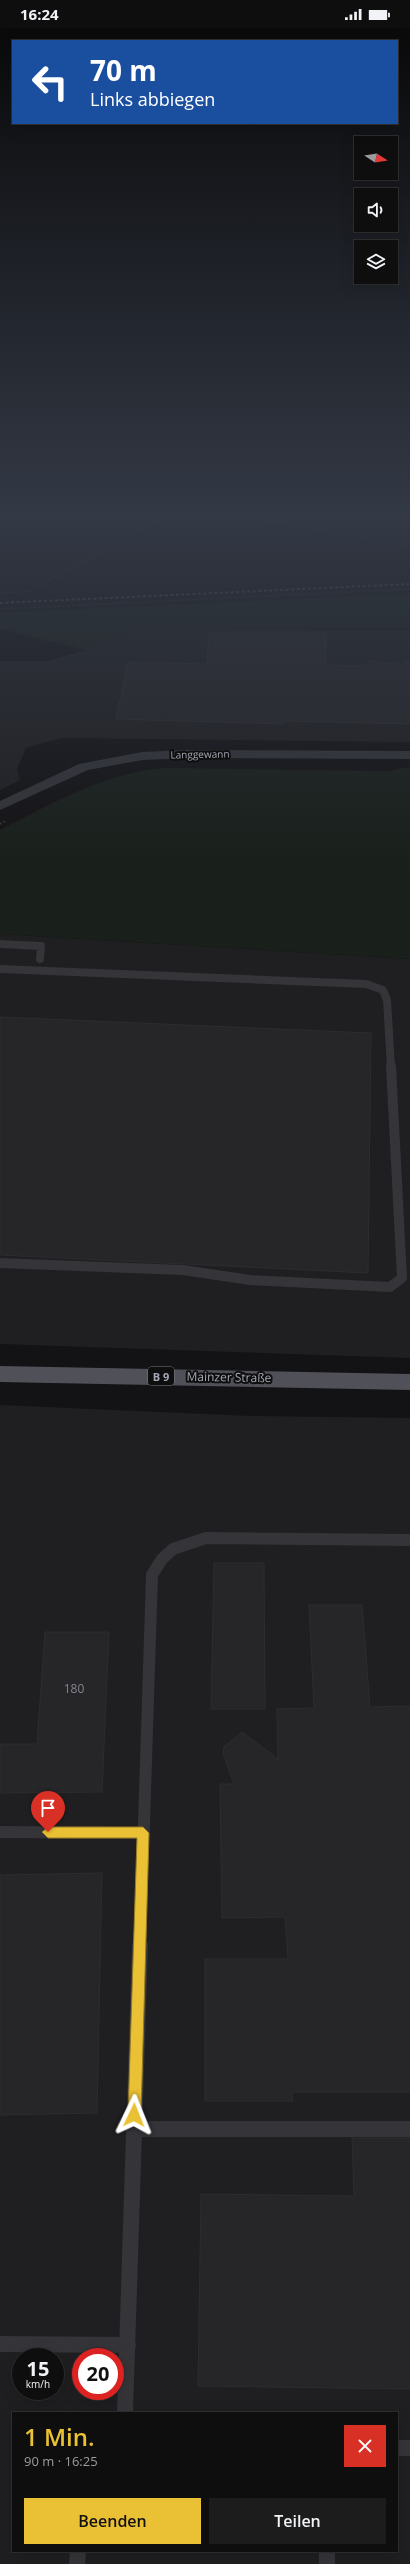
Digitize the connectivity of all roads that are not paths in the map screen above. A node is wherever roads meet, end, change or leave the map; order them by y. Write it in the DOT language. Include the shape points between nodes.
graph roads {
  1 [pos="410,756"];
  2 [pos="0,806"];
  3 [pos="0,944"];
  4 [pos="40,959"];
  5 [pos="0,969"];
  6 [pos="0,1263"];
  7 [pos="0,1374"];
  8 [pos="410,1382"];
  9 [pos="410,1540"];
  10 [pos="0,1832"];
  11 [pos="143,1833"];
  12 [pos="134,2129"];
  13 [pos="410,2129"];
  14 [pos="0,2344"];
  15 [pos="128,2344"];
  16 [pos="125,2412"];
  17 [pos="398,2448"];
  18 [pos="410,2448"];
  19 [pos="78,2552"];
  20 [pos="327,2552"];
  21 [pos="77,2564"];
  22 [pos="327,2564"];
  1 -- 2 [label="street, Langgewann" via="142,756 84,767"];
  3 -- 4 [label="lane" via="41,946"];
  5 -- 6 [label="lane" via="366,984 383,990 387,1000 402,1278 390,1287 250,1280 183,1270"];
  7 -- 8 [label="main road, Mainzer Straße / B 9"];
  9 -- 11 [label="lane" via="206,1538 188,1541 168,1552 159,1561 152,1575 150,1590"];
  10 -- 11 [label="lane"];
  11 -- 12 [label="lane"];
  12 -- 13 [label="lane"];
  12 -- 15 [label="lane"];
  14 -- 15 [label="lane"];
  15 -- 16 [label="lane"];
  17 -- 18 [label="lane"];
  19 -- 21 [label="lane"];
  20 -- 22 [label="lane"];
}
